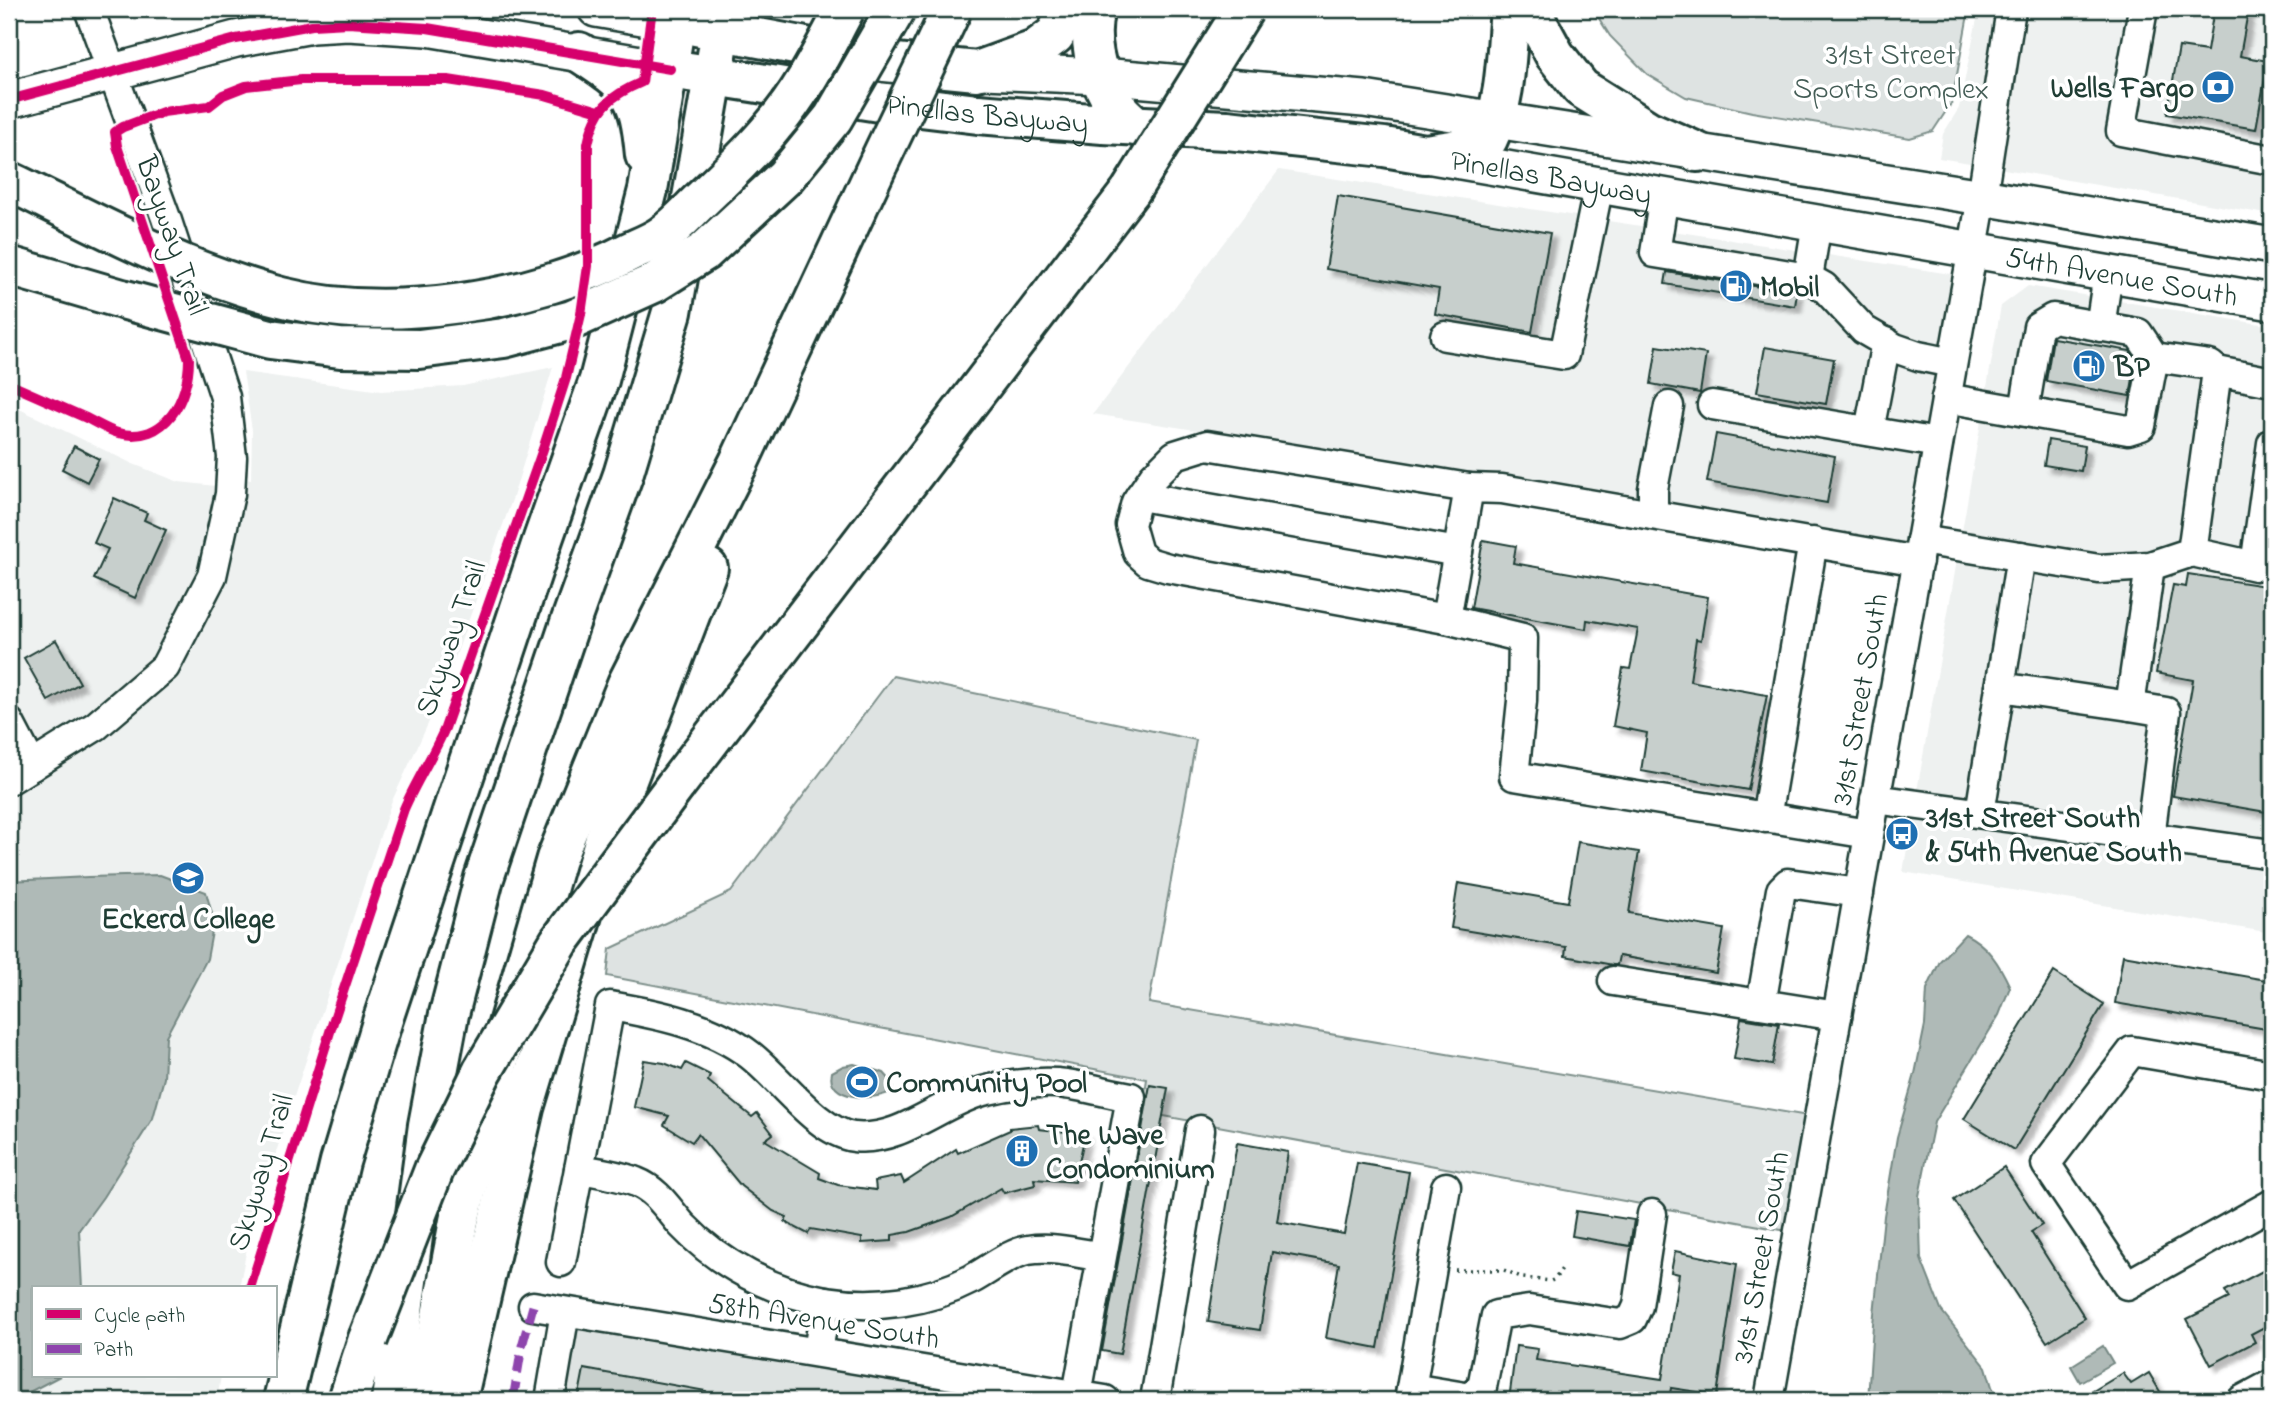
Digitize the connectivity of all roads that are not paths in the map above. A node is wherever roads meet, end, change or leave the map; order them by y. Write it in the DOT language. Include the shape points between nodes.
graph roads {
  1 [pos="89,9"];
  2 [pos="596,9"];
  3 [pos="845,9"];
  4 [pos="896,9"];
  5 [pos="952,9"];
  6 [pos="1070,9"];
  7 [pos="1095,9"];
  8 [pos="1244,9"];
  9 [pos="1510,9"];
  10 [pos="1530,9"];
  11 [pos="2011,9"];
  12 [pos="2143,9"];
  13 [pos="678,16"];
  14 [pos="723,20"];
  15 [pos="579,52"];
  16 [pos="670,69"];
  17 [pos="976,71"];
  18 [pos="113,72"];
  19 [pos="1101,76"];
  20 [pos="713,77"];
  21 [pos="9,100"];
  22 [pos="1497,120"];
  23 [pos="1136,126"];
  24 [pos="1697,152"];
  25 [pos="1425,154"];
  26 [pos="2272,160"];
  27 [pos="9,181"];
  28 [pos="1599,185"];
  29 [pos="648,190"];
  30 [pos="1664,197"];
  31 [pos="1982,197"];
  32 [pos="1817,223"];
  33 [pos="2272,246"];
  34 [pos="1972,251"];
  35 [pos="9,266"];
  36 [pos="2108,274"];
  37 [pos="1808,278"];
  38 [pos="2272,302"];
  39 [pos="2100,327"];
  40 [pos="1445,336"];
  41 [pos="1886,342"];
  42 [pos="2154,357"];
  43 [pos="1952,362"];
  44 [pos="2217,371"];
  45 [pos="2272,382"];
  46 [pos="1946,398"];
  47 [pos="1712,405"];
  48 [pos="1670,406"];
  49 [pos="2024,411"];
  50 [pos="1869,431"];
  51 [pos="1938,443"];
  52 [pos="2272,443"];
  53 [pos="739,462"];
  54 [pos="1469,488"];
  55 [pos="1140,496"];
  56 [pos="1653,515"];
  57 [pos="1812,542"];
  58 [pos="1919,550"];
  59 [pos="1458,552"];
  60 [pos="2192,552"];
  61 [pos="2021,556"];
  62 [pos="2150,566"];
  63 [pos="2264,567"];
  64 [pos="1446,619"];
  65 [pos="2000,687"];
  66 [pos="2130,706"];
  67 [pos="9,722"];
  68 [pos="21,773"];
  69 [pos="1875,799"];
  70 [pos="1980,813"];
  71 [pos="1766,818"];
  72 [pos="1869,834"];
  73 [pos="2150,837"];
  74 [pos="2272,854"];
  75 [pos="1859,893"];
  76 [pos="1613,981"];
  77 [pos="1762,1004"];
  78 [pos="1837,1016"];
  79 [pos="2272,1075"];
  80 [pos="1200,1130"];
  81 [pos="579,1169"];
  82 [pos="1446,1187"];
  83 [pos="2272,1204"];
  84 [pos="1652,1214"];
  85 [pos="1102,1257"];
  86 [pos="561,1262"];
  87 [pos="827,1301"];
  88 [pos="533,1306"];
  89 [pos="565,1312"];
  90 [pos="818,1352"];
  91 [pos="2272,1384"];
  92 [pos="1410,1394"];
  93 [pos="1076,1398"];
  94 [pos="283,1400"];
  95 [pos="348,1400"];
  96 [pos="391,1400"];
  97 [pos="425,1400"];
  98 [pos="457,1400"];
  99 [pos="550,1400"];
  100 [pos="1105,1400"];
  101 [pos="1156,1400"];
  102 [pos="1769,1400"];
  103 [pos="2242,1400"];
  1 -- 18 [label="street"];
  2 -- 13 [label="main road, Pinellas Bayway"];
  3 -- 27 [label="highway, bridge" via="775,125 664,234 604,266 524,291 431,307 348,308 282,297 206,273"];
  4 -- 35 [label="highway, bridge" via="833,118 785,177 705,251 654,283 572,320 503,338 419,349 340,348 270,339"];
  5 -- 53 [label="highway, bridge"];
  6 -- 17 [label="highway" via="1055,35 1035,50"];
  7 -- 19 [label="highway" via="1093,51"];
  8 -- 95 [label="highway, bridge" via="1131,190 559,942 482,1072 434,1170"];
  9 -- 22 [label="highway"];
  10 -- 24 [label="highway" via="1555,55 1581,88 1649,131"];
  11 -- 31 [label="street, 31st Street South"];
  12 -- 26 [label="street" via="2121,131"];
  13 -- 14 [label="highway, Pinellas Bayway"];
  13 -- 16 [label="highway"];
  14 -- 17 [label="highway, Pinellas Bayway" via="885,62"];
  14 -- 20 [label="highway"];
  15 -- 16 [label="main road, Pinellas Bayway"];
  15 -- 18 [label="main road, Pinellas Bayway" via="427,28 348,23 270,31"];
  15 -- 29 [label="highway" via="627,88 638,110"];
  16 -- 20 [label="highway, Pinellas Bayway"];
  16 -- 29 [label="highway"];
  17 -- 19 [label="main road, Pinellas Bayway"];
  18 -- 21 [label="main road, Pinellas Bayway"];
  18 -- 68 [label="street" via="225,397 232,457 230,494 212,576 165,667 96,726"];
  19 -- 22 [label="main road, Pinellas Bayway" via="1364,99"];
  19 -- 23 [label="highway" via="1110,98"];
  20 -- 23 [label="highway, Pinellas Bayway" via="978,114"];
  20 -- 96 [label="highway" via="671,312 622,475 484,878 449,1014 428,1125"];
  22 -- 24 [label="main road, Pinellas Bayway"];
  22 -- 25 [label="highway" via="1488,139"];
  23 -- 25 [label="highway, Pinellas Bayway" via="1227,130"];
  24 -- 31 [label="main road, Pinellas Bayway"];
  25 -- 28 [label="main road, Pinellas Bayway"];
  28 -- 30 [label="main road, Pinellas Bayway"];
  28 -- 40 [label="street" via="1564,355"];
  29 -- 94 [label="highway" via="599,380 383,1019 340,1162"];
  30 -- 32 [label="main road, Pinellas Bayway"];
  30 -- 37 [label="street" via="1655,253"];
  31 -- 33 [label="main road, 54th Avenue South"];
  31 -- 34 [label="street, 31st Street South"];
  32 -- 34 [label="main road, Pinellas Bayway"];
  32 -- 37 [label="street"];
  34 -- 36 [label="main road, 54th Avenue South"];
  34 -- 43 [label="street, 31st Street South"];
  36 -- 38 [label="main road, 54th Avenue South"];
  36 -- 39 [label="street"];
  37 -- 41 [label="street" via="1824,287 1864,330"];
  39 -- 42 [label="street" via="2138,333"];
  39 -- 49 [label="street" via="2053,318 2038,327"];
  41 -- 43 [label="street" via="1918,356"];
  41 -- 50 [label="street"];
  42 -- 44 [label="street" via="2210,365"];
  42 -- 49 [label="street" via="2141,426 2128,429"];
  43 -- 46 [label="street, 31st Street South"];
  44 -- 45 [label="street"];
  44 -- 60 [label="street"];
  46 -- 49 [label="street"];
  46 -- 51 [label="street, 31st Street South"];
  47 -- 50 [label="street"];
  48 -- 56 [label="street" via="1653,489"];
  50 -- 51 [label="street"];
  51 -- 58 [label="street, 31st Street South"];
  52 -- 63 [label="street"];
  53 -- 97 [label="highway" via="627,684 556,859 459,1221"];
  53 -- 98 [label="highway" via="706,578 607,832 536,1068"];
  54 -- 55 [label="street" via="1207,445 1175,455"];
  54 -- 56 [label="street" via="1502,489"];
  54 -- 59 [label="street"];
  55 -- 59 [label="street"];
  55 -- 64 [label="street" via="1130,526 1138,553 1148,562"];
  56 -- 57 [label="street"];
  57 -- 58 [label="street"];
  57 -- 71 [label="street"];
  58 -- 61 [label="street"];
  58 -- 69 [label="street, 31st Street South"];
  59 -- 64 [label="street"];
  60 -- 62 [label="street"];
  60 -- 63 [label="street"];
  61 -- 62 [label="street" via="2099,569"];
  61 -- 65 [label="street"];
  62 -- 66 [label="street"];
  64 -- 71 [label="street" via="1523,638 1514,776"];
  65 -- 66 [label="street"];
  65 -- 70 [label="street"];
  66 -- 73 [label="street" via="2166,712"];
  67 -- 68 [label="street"];
  69 -- 70 [label="street"];
  69 -- 72 [label="street, 31st Street South"];
  70 -- 73 [label="street"];
  71 -- 72 [label="street"];
  72 -- 75 [label="street, 31st Street South"];
  73 -- 74 [label="street"];
  75 -- 77 [label="street" via="1788,883 1781,890"];
  75 -- 78 [label="street, 31st Street South"];
  76 -- 77 [label="street"];
  77 -- 78 [label="street"];
  78 -- 102 [label="street, 31st Street South"];
  79 -- 83 [label="street" via="2132,1051 2046,1164 2127,1285"];
  80 -- 101 [label="street"];
  81 -- 85 [label="street" via="610,1006 650,1013 721,1037 750,1055 815,1118 853,1137 886,1135 981,1091 1018,1085 1058,1083 1130,1097"];
  81 -- 86 [label="street"];
  81 -- 87 [label="street" via="637,1182 658,1195 699,1240 743,1271 790,1293"];
  82 -- 92 [label="street"];
  84 -- 92 [label="street" via="1632,1319 1620,1324 1529,1310 1496,1315 1482,1387 1471,1398"];
  85 -- 87 [label="street" via="1052,1248 1026,1250 953,1289 901,1303"];
  85 -- 93 [label="street"];
  87 -- 90 [label="street"];
  88 -- 89 [label="street, 58th Avenue South"];
  89 -- 90 [label="street, 58th Avenue South"];
  89 -- 99 [label="street"];
  90 -- 93 [label="street, 58th Avenue South"];
  91 -- 103 [label="street"];
  93 -- 100 [label="street, 58th Avenue South"];
}
